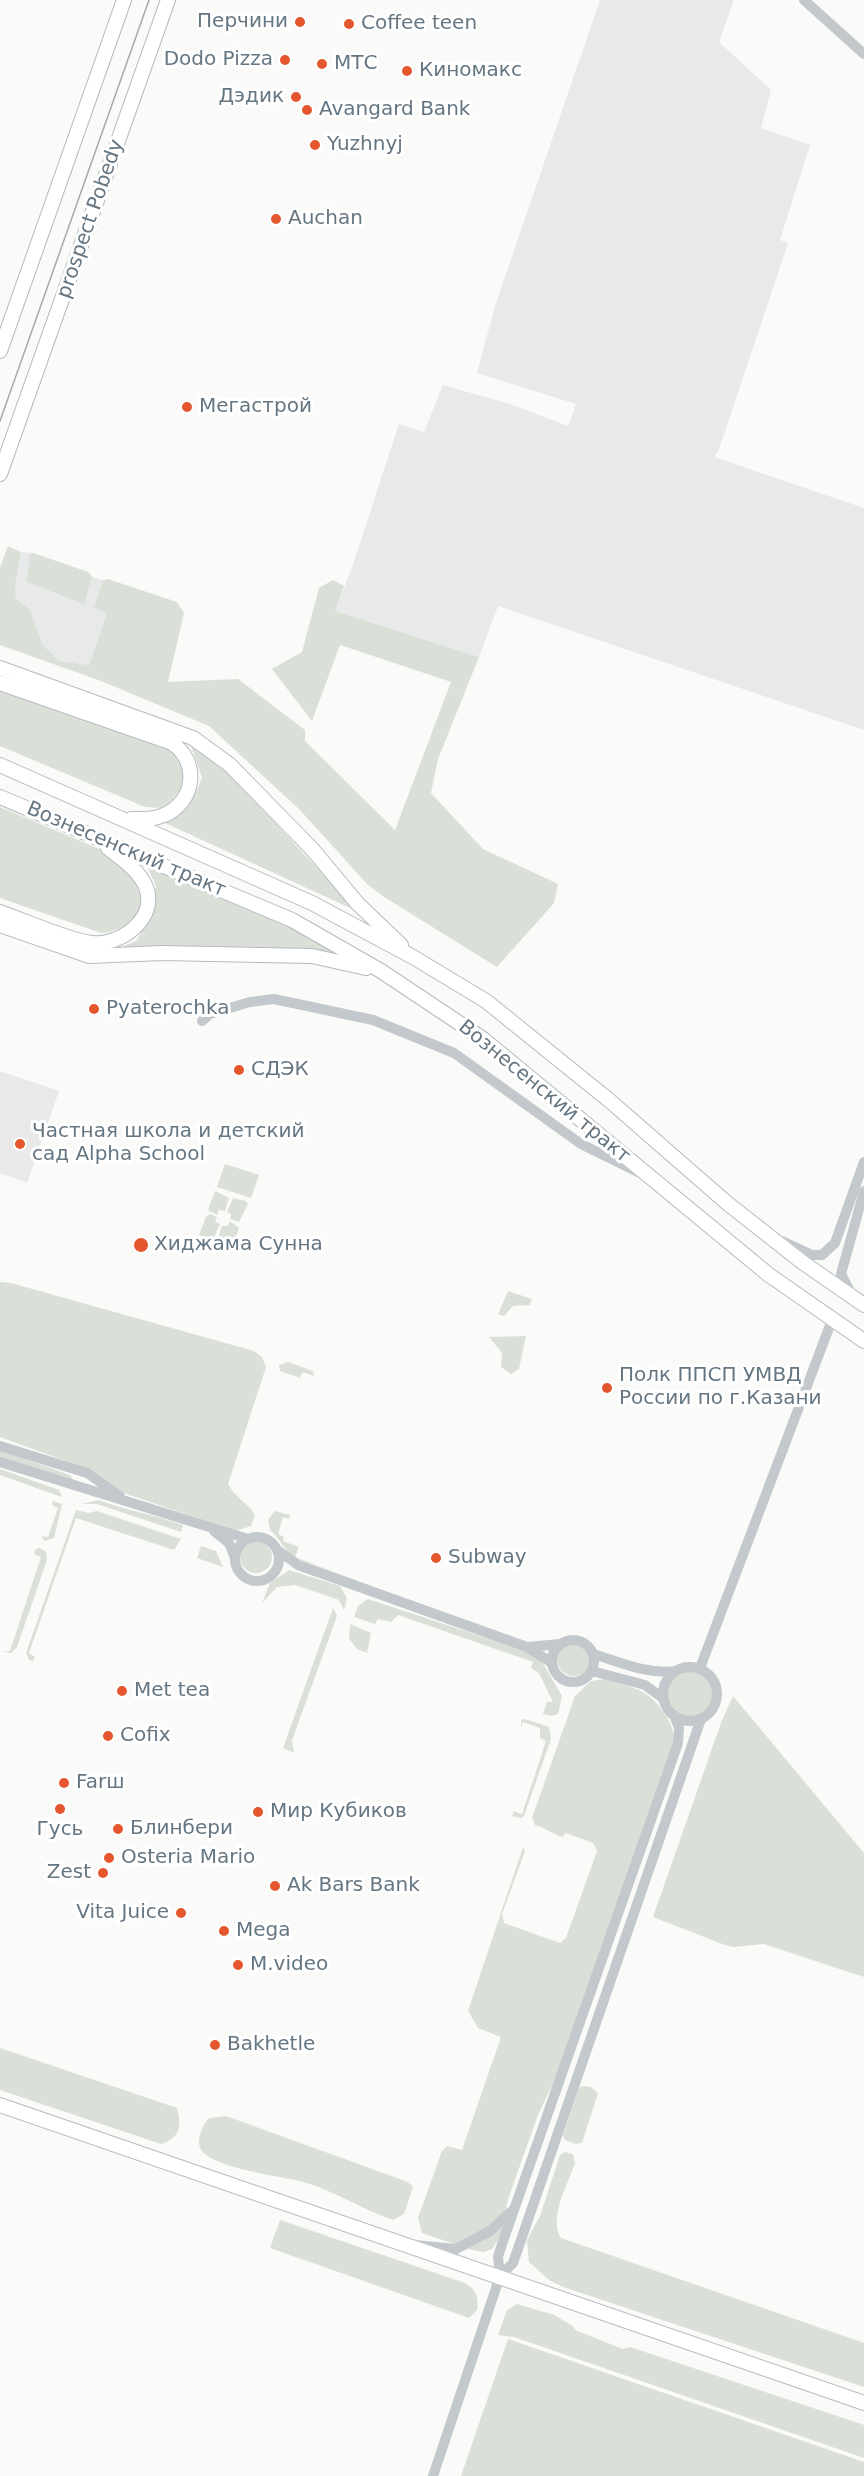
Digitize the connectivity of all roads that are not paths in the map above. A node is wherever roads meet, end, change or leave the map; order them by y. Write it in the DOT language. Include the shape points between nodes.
graph roads {
  1 [pos="124,0"];
  2 [pos="168,0"];
  3 [pos="804,0"];
  4 [pos="864,54"];
  5 [pos="0,351"];
  6 [pos="0,474"];
  7 [pos="0,668"];
  8 [pos="0,683"];
  9 [pos="0,765"];
  10 [pos="0,797"];
  11 [pos="128,819"];
  12 [pos="94,837"];
  13 [pos="0,912"];
  14 [pos="0,926"];
  15 [pos="413,957"];
  16 [pos="381,971"];
  17 [pos="202,1021"];
  18 [pos="864,1162"];
  19 [pos="649,1177"];
  20 [pos="864,1191"];
  21 [pos="767,1235"];
  22 [pos="859,1302"];
  23 [pos="832,1320"];
  24 [pos="864,1341"];
  25 [pos="0,1446"];
  26 [pos="0,1462"];
  27 [pos="68,1466"];
  28 [pos="81,1488"];
  29 [pos="125,1500"];
  30 [pos="212,1529"];
  31 [pos="248,1539"];
  32 [pos="276,1549"];
  33 [pos="235,1558"];
  34 [pos="298,1565"];
  35 [pos="276,1569"];
  36 [pos="560,1644"];
  37 [pos="528,1647"];
  38 [pos="593,1654"];
  39 [pos="552,1663"];
  40 [pos="700,1668"];
  41 [pos="592,1671"];
  42 [pos="676,1671"];
  43 [pos="664,1699"];
  44 [pos="674,1715"];
  45 [pos="701,1719"];
  46 [pos="0,2105"];
  47 [pos="515,2208"];
  48 [pos="401,2243"];
  49 [pos="500,2276"];
  50 [pos="864,2403"];
  51 [pos="433,2476"];
  1 -- 5 [label="main road, prospect Pobedy"];
  2 -- 6 [label="main road"];
  3 -- 4 [label="street"];
  7 -- 15 [label="main road" via="193,738 230,765 313,850 358,904"];
  8 -- 11 [label="main road" via="183,750 192,774 190,787 179,805 153,819"];
  9 -- 11 [label="main road, Вознесенский тракт"];
  10 -- 12 [label="main road, Вознесенский тракт"];
  11 -- 15 [label="main road, Вознесенский тракт" via="312,903"];
  12 -- 13 [label="main road" via="132,867 146,885 148,903 131,932 108,943 90,943"];
  12 -- 16 [label="main road, Вознесенский тракт" via="292,920"];
  14 -- 16 [label="main road" via="89,956 312,956"];
  15 -- 21 [label="main road, Вознесенский тракт" via="486,1001"];
  16 -- 19 [label="main road, Вознесенский тракт" via="483,1039"];
  17 -- 19 [label="street" via="210,1014 274,999 373,1020 454,1053 581,1144"];
  18 -- 21 [label="street" via="834,1243 822,1255 812,1256"];
  19 -- 23 [label="main road, Вознесенский тракт" via="769,1275"];
  20 -- 22 [label="street" via="841,1274"];
  21 -- 22 [label="main road, Вознесенский тракт"];
  23 -- 24 [label="main road, Вознесенский тракт"];
  23 -- 40 [label="street"];
  25 -- 27 [label="street"];
  26 -- 28 [label="street"];
  27 -- 28 [label="street"];
  27 -- 29 [label="street" via="87,1473"];
  28 -- 29 [label="street"];
  29 -- 30 [label="street"];
  30 -- 31 [label="street"];
  30 -- 33 [label="street" via="229,1543"];
  31 -- 32 [label="street" via="264,1538"];
  31 -- 33 [label="street"];
  32 -- 34 [label="street"];
  32 -- 35 [label="street"];
  33 -- 35 [label="street" via="239,1571 250,1579 266,1579"];
  34 -- 35 [label="street"];
  34 -- 37 [label="street"];
  36 -- 37 [label="street"];
  36 -- 38 [label="street" via="579,1640"];
  36 -- 39 [label="street" via="552,1655"];
  37 -- 39 [label="street"];
  38 -- 41 [label="street"];
  38 -- 42 [label="street" via="646,1671"];
  39 -- 41 [label="street" via="556,1674 567,1681 580,1681"];
  40 -- 42 [label="street"];
  40 -- 45 [label="street" via="715,1681 718,1695 712,1710"];
  41 -- 43 [label="street" via="645,1685"];
  42 -- 43 [label="street" via="665,1685"];
  43 -- 44 [label="street"];
  44 -- 45 [label="street" via="686,1721"];
  44 -- 47 [label="street" via="679,1728 678,1743"];
  45 -- 49 [label="street" via="513,2263"];
  46 -- 48 [label="main road"];
  47 -- 48 [label="street" via="490,2231 456,2249"];
  47 -- 49 [label="street" via="498,2257"];
  48 -- 49 [label="main road"];
  49 -- 50 [label="main road"];
  49 -- 51 [label="street"];
}
